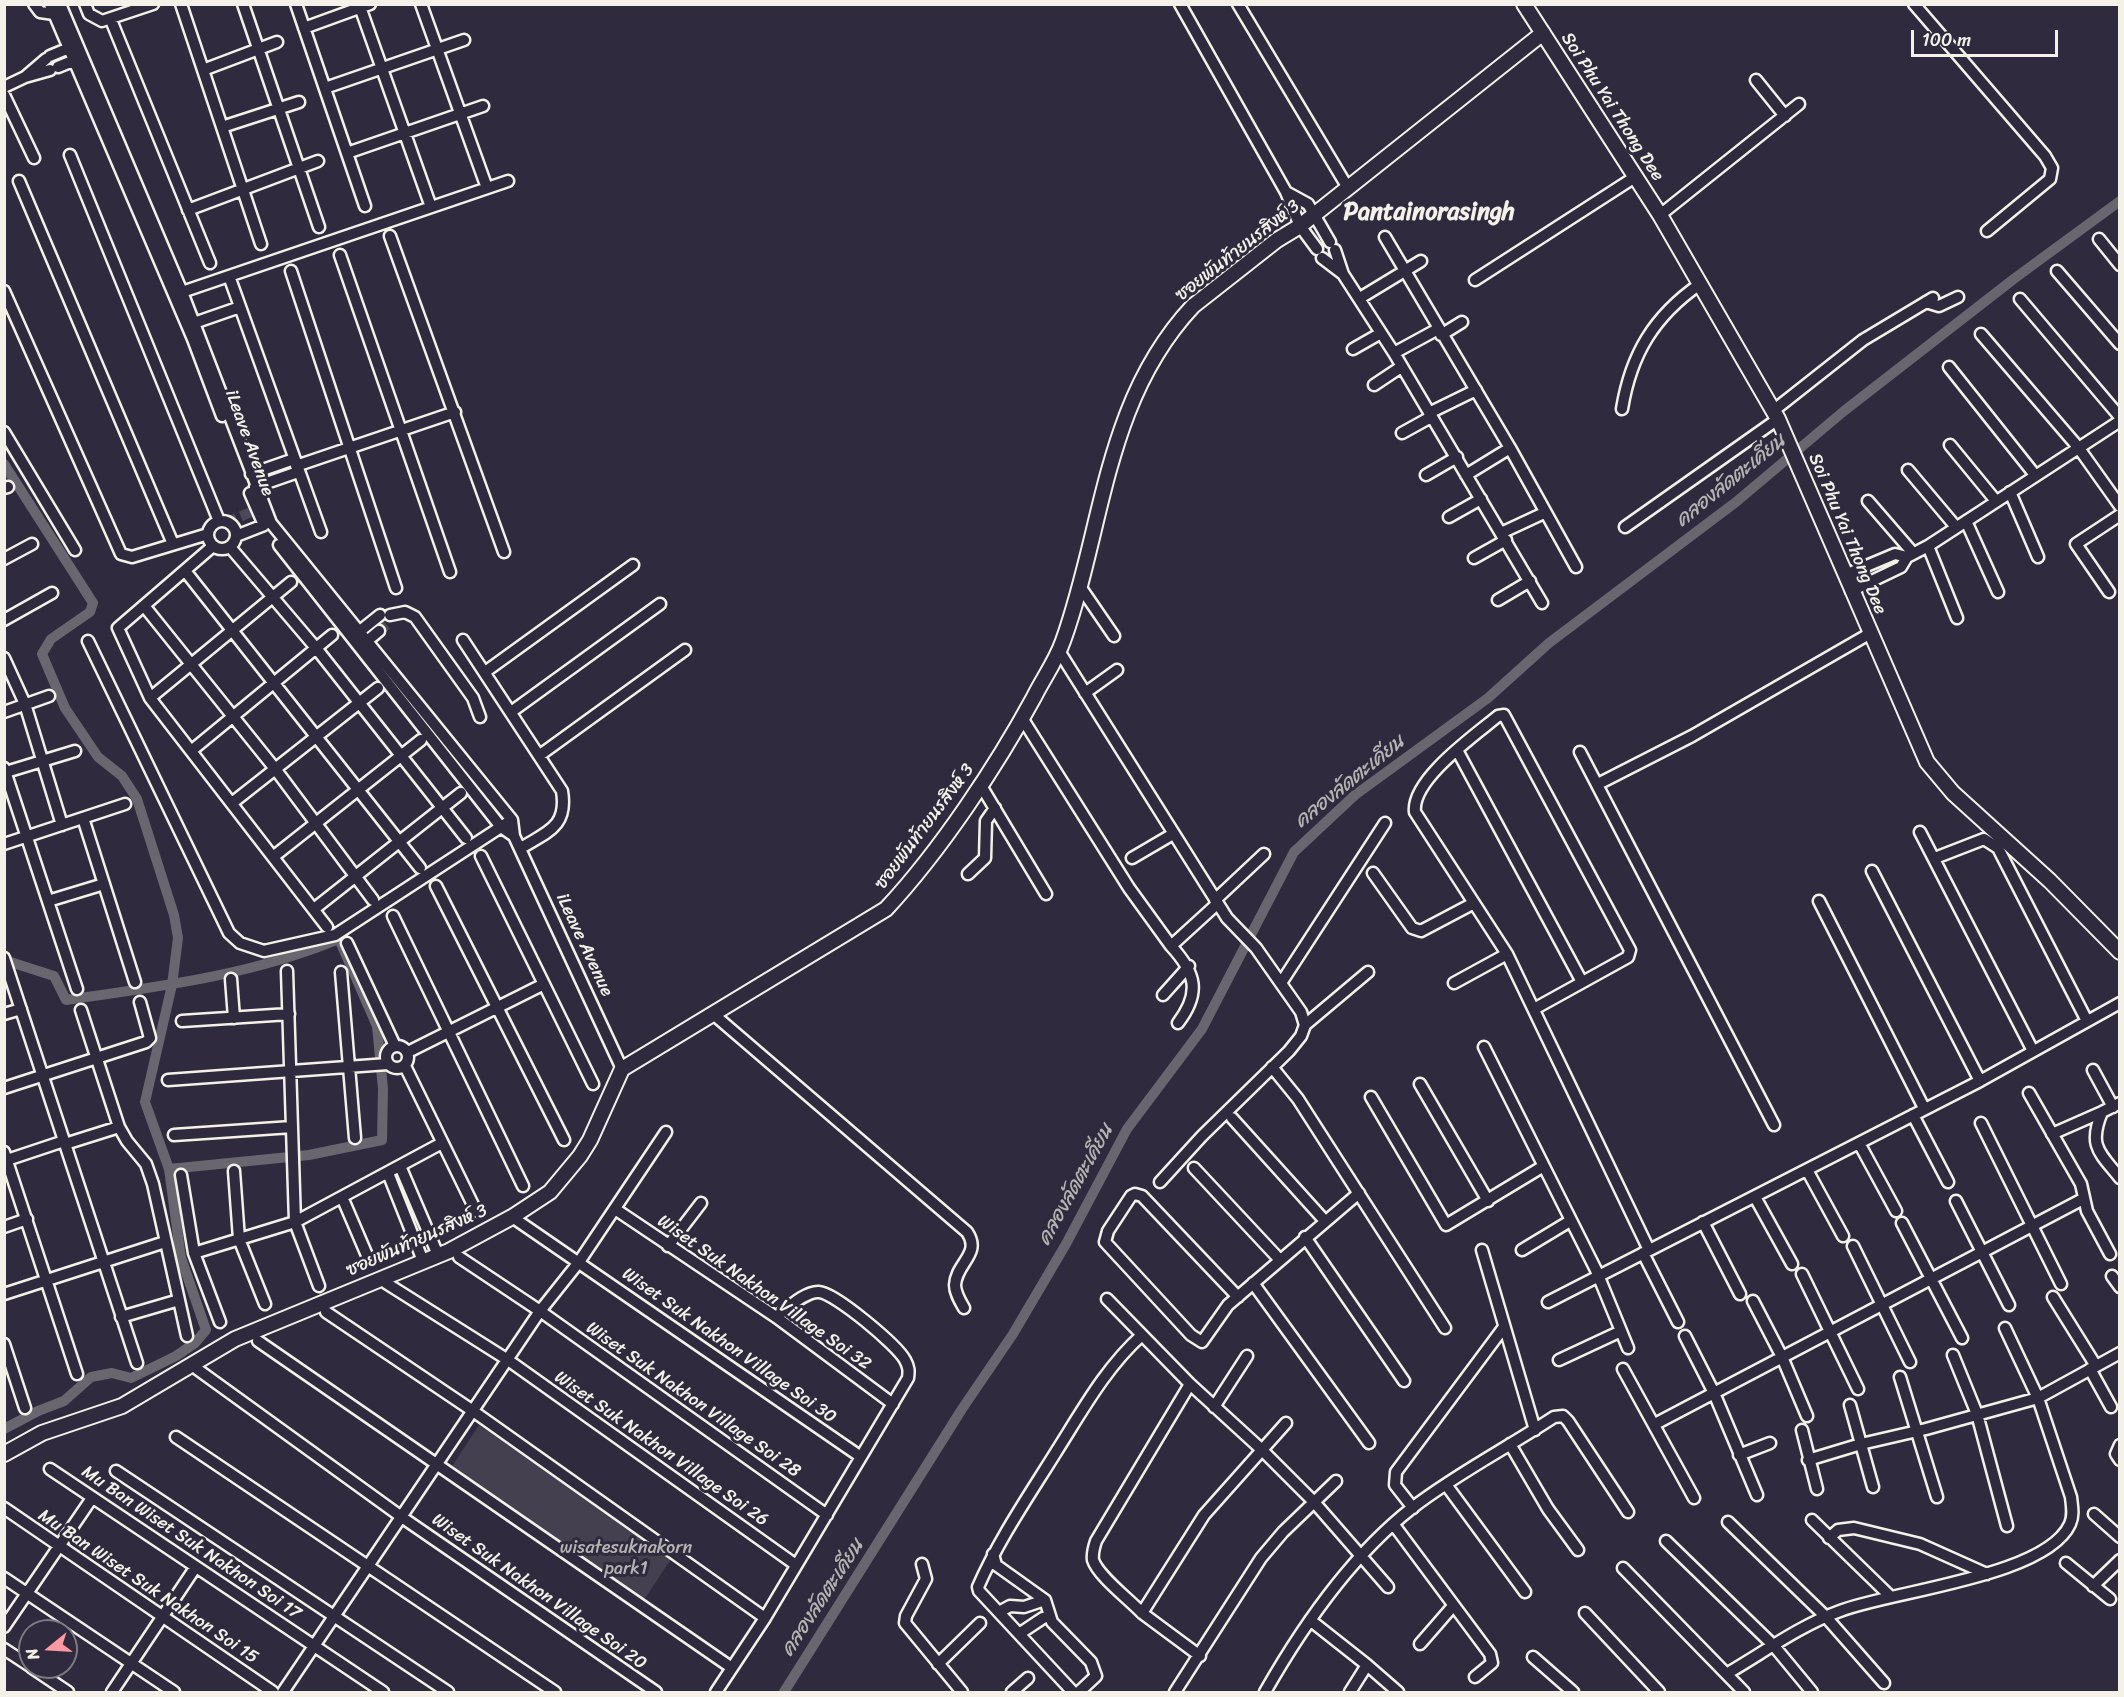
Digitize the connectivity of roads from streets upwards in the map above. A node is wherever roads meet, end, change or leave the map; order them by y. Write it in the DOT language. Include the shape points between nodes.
graph roads {
  1 [pos="34,4"];
  2 [pos="86,4"];
  3 [pos="182,4"];
  4 [pos="243,4"];
  5 [pos="296,4"];
  6 [pos="421,4"];
  7 [pos="1180,4"];
  8 [pos="1238,4"];
  9 [pos="1524,4"];
  10 [pos="1914,4"];
  11 [pos="147,6"];
  12 [pos="363,6"];
  13 [pos="54,8"];
  14 [pos="111,20"];
  15 [pos="304,28"];
  16 [pos="1544,33"];
  17 [pos="464,40"];
  18 [pos="277,42"];
  19 [pos="72,47"];
  20 [pos="258,49"];
  21 [pos="437,50"];
  22 [pos="78,59"];
  23 [pos="382,68"];
  24 [pos="203,70"];
  25 [pos="25,77"];
  26 [pos="1756,80"];
  27 [pos="4,87"];
  28 [pos="325,88"];
  29 [pos="4,95"];
  30 [pos="300,102"];
  31 [pos="1799,104"];
  32 [pos="483,106"];
  33 [pos="279,109"];
  34 [pos="460,114"];
  35 [pos="1785,116"];
  36 [pos="222,127"];
  37 [pos="405,133"];
  38 [pos="347,153"];
  39 [pos="70,155"];
  40 [pos="34,158"];
  41 [pos="318,161"];
  42 [pos="299,168"];
  43 [pos="1635,177"];
  44 [pos="19,181"];
  45 [pos="508,181"];
  46 [pos="242,188"];
  47 [pos="487,188"];
  48 [pos="1348,188"];
  49 [pos="1286,192"];
  50 [pos="365,206"];
  51 [pos="430,207"];
  52 [pos="188,210"];
  53 [pos="1660,214"];
  54 [pos="1314,215"];
  55 [pos="1300,226"];
  56 [pos="320,227"];
  57 [pos="1987,231"];
  58 [pos="390,236"];
  59 [pos="1384,237"];
  60 [pos="2099,239"];
  61 [pos="261,244"];
  62 [pos="340,255"];
  63 [pos="1421,261"];
  64 [pos="210,263"];
  65 [pos="2120,265"];
  66 [pos="291,271"];
  67 [pos="1405,271"];
  68 [pos="2057,271"];
  69 [pos="1343,274"];
  70 [pos="229,276"];
  71 [pos="1475,280"];
  72 [pos="1700,284"];
  73 [pos="4,291"];
  74 [pos="182,292"];
  75 [pos="1958,297"];
  76 [pos="1360,298"];
  77 [pos="2020,299"];
  78 [pos="240,307"];
  79 [pos="1462,322"];
  80 [pos="195,323"];
  81 [pos="1440,332"];
  82 [pos="1381,333"];
  83 [pos="1981,334"];
  84 [pos="2120,344"];
  85 [pos="1353,349"];
  86 [pos="1394,353"];
  87 [pos="1401,367"];
  88 [pos="1949,367"];
  89 [pos="1374,385"];
  90 [pos="1476,390"];
  91 [pos="1622,409"];
  92 [pos="456,412"];
  93 [pos="1430,415"];
  94 [pos="1778,418"];
  95 [pos="2120,419"];
  96 [pos="402,430"];
  97 [pos="4,432"];
  98 [pos="1402,433"];
  99 [pos="1950,445"];
  100 [pos="2078,447"];
  101 [pos="349,448"];
  102 [pos="1510,448"];
  103 [pos="1457,457"];
  104 [pos="296,465"];
  105 [pos="1908,470"];
  106 [pos="251,474"];
  107 [pos="1426,475"];
  108 [pos="1466,475"];
  109 [pos="2035,475"];
  110 [pos="255,487"];
  111 [pos="2010,492"];
  112 [pos="1481,499"];
  113 [pos="1868,501"];
  114 [pos="1996,501"];
  115 [pos="2120,506"];
  116 [pos="1544,513"];
  117 [pos="2120,515"];
  118 [pos="1449,517"];
  119 [pos="219,521"];
  120 [pos="1966,521"];
  121 [pos="264,525"];
  122 [pos="1625,528"];
  123 [pos="1956,528"];
  124 [pos="321,532"];
  125 [pos="208,534"];
  126 [pos="236,536"];
  127 [pos="1503,537"];
  128 [pos="32,544"];
  129 [pos="173,544"];
  130 [pos="213,546"];
  131 [pos="1928,546"];
  132 [pos="230,547"];
  133 [pos="75,550"];
  134 [pos="504,552"];
  135 [pos="1910,555"];
  136 [pos="2038,556"];
  137 [pos="1474,558"];
  138 [pos="4,559"];
  139 [pos="633,565"];
  140 [pos="1576,567"];
  141 [pos="186,572"];
  142 [pos="450,572"];
  143 [pos="1845,575"];
  144 [pos="1530,581"];
  145 [pos="291,582"];
  146 [pos="1079,585"];
  147 [pos="396,588"];
  148 [pos="1851,591"];
  149 [pos="1998,592"];
  150 [pos="2109,592"];
  151 [pos="52,593"];
  152 [pos="273,597"];
  153 [pos="1498,600"];
  154 [pos="1542,603"];
  155 [pos="660,604"];
  156 [pos="145,607"];
  157 [pos="1957,618"];
  158 [pos="4,620"];
  159 [pos="233,630"];
  160 [pos="360,631"];
  161 [pos="379,631"];
  162 [pos="1869,634"];
  163 [pos="332,635"];
  164 [pos="1114,636"];
  165 [pos="464,640"];
  166 [pos="88,641"];
  167 [pos="368,641"];
  168 [pos="316,648"];
  169 [pos="685,650"];
  170 [pos="1059,651"];
  171 [pos="4,658"];
  172 [pos="192,665"];
  173 [pos="1117,670"];
  174 [pos="485,672"];
  175 [pos="274,682"];
  176 [pos="378,688"];
  177 [pos="1085,693"];
  178 [pos="49,696"];
  179 [pos="150,698"];
  180 [pos="360,703"];
  181 [pos="25,704"];
  182 [pos="4,712"];
  183 [pos="511,712"];
  184 [pos="233,716"];
  185 [pos="480,717"];
  186 [pos="1022,718"];
  187 [pos="317,738"];
  188 [pos="421,740"];
  189 [pos="1457,750"];
  190 [pos="75,751"];
  191 [pos="191,751"];
  192 [pos="1580,752"];
  193 [pos="402,755"];
  194 [pos="540,755"];
  195 [pos="42,760"];
  196 [pos="5,770"];
  197 [pos="276,770"];
  198 [pos="980,784"];
  199 [pos="1598,784"];
  200 [pos="359,789"];
  201 [pos="461,793"];
  202 [pos="232,803"];
  203 [pos="125,804"];
  204 [pos="442,807"];
  205 [pos="995,808"];
  206 [pos="83,818"];
  207 [pos="512,820"];
  208 [pos="316,823"];
  209 [pos="1385,823"];
  210 [pos="62,825"];
  211 [pos="501,827"];
  212 [pos="1920,832"];
  213 [pos="1173,834"];
  214 [pos="27,836"];
  215 [pos="514,836"];
  216 [pos="466,838"];
  217 [pos="400,842"];
  218 [pos="4,844"];
  219 [pos="521,848"];
  220 [pos="1264,854"];
  221 [pos="481,856"];
  222 [pos="273,857"];
  223 [pos="1132,858"];
  224 [pos="1935,858"];
  225 [pos="420,868"];
  226 [pos="1872,871"];
  227 [pos="1373,873"];
  228 [pos="968,874"];
  229 [pos="356,877"];
  230 [pos="104,884"];
  231 [pos="436,886"];
  232 [pos="1046,894"];
  233 [pos="373,900"];
  234 [pos="48,901"];
  235 [pos="1819,901"];
  236 [pos="1216,902"];
  237 [pos="1474,903"];
  238 [pos="314,909"];
  239 [pos="393,916"];
  240 [pos="327,927"];
  241 [pos="347,943"];
  242 [pos="1171,946"];
  243 [pos="2120,952"];
  244 [pos="1507,954"];
  245 [pos="4,958"];
  246 [pos="1189,966"];
  247 [pos="287,971"];
  248 [pos="341,972"];
  249 [pos="1368,972"];
  250 [pos="231,979"];
  251 [pos="135,982"];
  252 [pos="1582,982"];
  253 [pos="1281,983"];
  254 [pos="1454,983"];
  255 [pos="544,984"];
  256 [pos="77,989"];
  257 [pos="1163,995"];
  258 [pos="140,1002"];
  259 [pos="2120,1003"];
  260 [pos="497,1007"];
  261 [pos="21,1009"];
  262 [pos="81,1010"];
  263 [pos="1534,1010"];
  264 [pos="712,1013"];
  265 [pos="4,1014"];
  266 [pos="289,1014"];
  267 [pos="234,1018"];
  268 [pos="182,1021"];
  269 [pos="2087,1021"];
  270 [pos="1178,1023"];
  271 [pos="1305,1025"];
  272 [pos="448,1032"];
  273 [pos="395,1046"];
  274 [pos="1484,1047"];
  275 [pos="2033,1051"];
  276 [pos="408,1052"];
  277 [pos="97,1058"];
  278 [pos="388,1064"];
  279 [pos="405,1066"];
  280 [pos="348,1067"];
  281 [pos="1272,1067"];
  282 [pos="622,1069"];
  283 [pos="2093,1070"];
  284 [pos="290,1071"];
  285 [pos="43,1075"];
  286 [pos="168,1080"];
  287 [pos="1980,1081"];
  288 [pos="593,1084"];
  289 [pos="1420,1084"];
  290 [pos="4,1088"];
  291 [pos="2029,1093"];
  292 [pos="1371,1097"];
  293 [pos="2116,1105"];
  294 [pos="1924,1108"];
  295 [pos="2102,1112"];
  296 [pos="1912,1115"];
  297 [pos="1232,1118"];
  298 [pos="1981,1123"];
  299 [pos="1774,1125"];
  300 [pos="119,1127"];
  301 [pos="292,1127"];
  302 [pos="666,1132"];
  303 [pos="2052,1134"];
  304 [pos="174,1135"];
  305 [pos="355,1138"];
  306 [pos="564,1140"];
  307 [pos="65,1142"];
  308 [pos="442,1143"];
  309 [pos="1859,1143"];
  310 [pos="5,1157"];
  311 [pos="400,1166"];
  312 [pos="1542,1167"];
  313 [pos="1194,1168"];
  314 [pos="1807,1170"];
  315 [pos="234,1171"];
  316 [pos="388,1173"];
  317 [pos="181,1175"];
  318 [pos="2120,1178"];
  319 [pos="1160,1182"];
  320 [pos="1948,1182"];
  321 [pos="523,1186"];
  322 [pos="1359,1193"];
  323 [pos="342,1197"];
  324 [pos="1755,1197"];
  325 [pos="2083,1199"];
  326 [pos="1488,1201"];
  327 [pos="1956,1201"];
  328 [pos="700,1203"];
  329 [pos="615,1209"];
  330 [pos="476,1211"];
  331 [pos="1896,1211"];
  332 [pos="27,1219"];
  333 [pos="295,1221"];
  334 [pos="518,1221"];
  335 [pos="1325,1221"];
  336 [pos="1570,1221"];
  337 [pos="1703,1222"];
  338 [pos="1902,1223"];
  339 [pos="2033,1226"];
  340 [pos="4,1227"];
  341 [pos="1843,1236"];
  342 [pos="1305,1237"];
  343 [pos="239,1239"];
  344 [pos="165,1242"];
  345 [pos="668,1246"];
  346 [pos="1853,1246"];
  347 [pos="1482,1250"];
  348 [pos="1522,1250"];
  349 [pos="1646,1251"];
  350 [pos="1982,1252"];
  351 [pos="194,1253"];
  352 [pos="2110,1254"];
  353 [pos="438,1255"];
  354 [pos="459,1257"];
  355 [pos="369,1260"];
  356 [pos="1280,1260"];
  357 [pos="102,1261"];
  358 [pos="423,1261"];
  359 [pos="579,1262"];
  360 [pos="1792,1264"];
  361 [pos="1802,1274"];
  362 [pos="1598,1276"];
  363 [pos="2112,1276"];
  364 [pos="46,1279"];
  365 [pos="1932,1279"];
  366 [pos="387,1283"];
  367 [pos="1253,1283"];
  368 [pos="2061,1284"];
  369 [pos="319,1286"];
  370 [pos="2120,1287"];
  371 [pos="4,1294"];
  372 [pos="1740,1294"];
  373 [pos="1238,1297"];
  374 [pos="2053,1297"];
  375 [pos="1107,1299"];
  376 [pos="179,1300"];
  377 [pos="1753,1301"];
  378 [pos="1548,1302"];
  379 [pos="265,1304"];
  380 [pos="1882,1305"];
  381 [pos="2009,1305"];
  382 [pos="964,1308"];
  383 [pos="540,1311"];
  384 [pos="326,1312"];
  385 [pos="121,1317"];
  386 [pos="776,1317"];
  387 [pos="220,1322"];
  388 [pos="1678,1322"];
  389 [pos="1504,1327"];
  390 [pos="1445,1328"];
  391 [pos="2005,1328"];
  392 [pos="1619,1332"];
  393 [pos="1830,1332"];
  394 [pos="1142,1335"];
  395 [pos="187,1336"];
  396 [pos="1685,1336"];
  397 [pos="1962,1338"];
  398 [pos="258,1341"];
  399 [pos="4,1344"];
  400 [pos="1628,1348"];
  401 [pos="2120,1353"];
  402 [pos="1953,1355"];
  403 [pos="1247,1356"];
  404 [pos="1782,1357"];
  405 [pos="508,1360"];
  406 [pos="1559,1360"];
  407 [pos="1910,1362"];
  408 [pos="137,1363"];
  409 [pos="2093,1368"];
  410 [pos="197,1369"];
  411 [pos="1623,1369"];
  412 [pos="77,1374"];
  413 [pos="1900,1377"];
  414 [pos="1404,1380"];
  415 [pos="1190,1384"];
  416 [pos="1858,1389"];
  417 [pos="1714,1393"];
  418 [pos="2038,1398"];
  419 [pos="893,1404"];
  420 [pos="1850,1405"];
  421 [pos="1214,1407"];
  422 [pos="2111,1407"];
  423 [pos="25,1408"];
  424 [pos="473,1412"];
  425 [pos="1977,1414"];
  426 [pos="1808,1416"];
  427 [pos="1286,1422"];
  428 [pos="1655,1424"];
  429 [pos="1535,1430"];
  430 [pos="1802,1430"];
  431 [pos="1919,1431"];
  432 [pos="176,1437"];
  433 [pos="1369,1443"];
  434 [pos="1770,1443"];
  435 [pos="1510,1444"];
  436 [pos="1861,1444"];
  437 [pos="2120,1445"];
  438 [pos="1261,1449"];
  439 [pos="4,1454"];
  440 [pos="1739,1455"];
  441 [pos="861,1457"];
  442 [pos="1808,1460"];
  443 [pos="2120,1460"];
  444 [pos="439,1464"];
  445 [pos="50,1469"];
  446 [pos="116,1471"];
  447 [pos="1336,1481"];
  448 [pos="1447,1486"];
  449 [pos="1873,1487"];
  450 [pos="1817,1489"];
  451 [pos="1756,1496"];
  452 [pos="1937,1497"];
  453 [pos="92,1498"];
  454 [pos="1694,1498"];
  455 [pos="1314,1502"];
  456 [pos="4,1508"];
  457 [pos="1413,1508"];
  458 [pos="1628,1512"];
  459 [pos="2094,1514"];
  460 [pos="826,1515"];
  461 [pos="403,1518"];
  462 [pos="1812,1520"];
  463 [pos="1728,1522"];
  464 [pos="1394,1525"];
  465 [pos="2007,1526"];
  466 [pos="2120,1537"];
  467 [pos="1829,1538"];
  468 [pos="1666,1541"];
  469 [pos="59,1546"];
  470 [pos="1578,1550"];
  471 [pos="993,1554"];
  472 [pos="1361,1559"];
  473 [pos="2120,1560"];
  474 [pos="2066,1563"];
  475 [pos="922,1564"];
  476 [pos="369,1565"];
  477 [pos="796,1565"];
  478 [pos="195,1568"];
  479 [pos="1623,1568"];
  480 [pos="1987,1574"];
  481 [pos="4,1578"];
  482 [pos="2093,1586"];
  483 [pos="1388,1587"];
  484 [pos="1524,1592"];
  485 [pos="27,1594"];
  486 [pos="1890,1596"];
  487 [pos="2110,1599"];
  488 [pos="1045,1600"];
  489 [pos="1453,1606"];
  490 [pos="999,1612"];
  491 [pos="1142,1613"];
  492 [pos="1585,1613"];
  493 [pos="335,1615"];
  494 [pos="1050,1616"];
  495 [pos="163,1617"];
  496 [pos="1826,1617"];
  497 [pos="765,1618"];
  498 [pos="1310,1620"];
  499 [pos="980,1623"];
  500 [pos="4,1627"];
  501 [pos="1019,1634"];
  502 [pos="314,1644"];
  503 [pos="1420,1644"];
  504 [pos="1774,1646"];
  505 [pos="4,1649"];
  506 [pos="1200,1656"];
  507 [pos="1533,1657"];
  508 [pos="18,1659"];
  509 [pos="938,1664"];
  510 [pos="131,1665"];
  511 [pos="1367,1665"];
  512 [pos="732,1668"];
  513 [pos="1728,1673"];
  514 [pos="1475,1677"];
  515 [pos="1028,1678"];
  516 [pos="48,1679"];
  517 [pos="1884,1683"];
  518 [pos="68,1692"];
  519 [pos="112,1692"];
  520 [pos="174,1692"];
  521 [pos="273,1692"];
  522 [pos="283,1692"];
  523 [pos="383,1692"];
  524 [pos="448,1692"];
  525 [pos="555,1692"];
  526 [pos="656,1692"];
  527 [pos="716,1692"];
  528 [pos="962,1692"];
  529 [pos="1012,1692"];
  530 [pos="1072,1692"];
  531 [pos="1079,1692"];
  532 [pos="1175,1692"];
  533 [pos="1265,1692"];
  534 [pos="1350,1692"];
  535 [pos="1398,1692"];
  536 [pos="1574,1692"];
  537 [pos="1659,1692"];
  538 [pos="1744,1692"];
  539 [pos="1812,1692"];
  1 -- 13 [label="street" via="40,12"];
  2 -- 14 [label="street" via="95,19"];
  3 -- 24 [label="street"];
  4 -- 20 [label="street"];
  5 -- 15 [label="street"];
  6 -- 21 [label="street"];
  7 -- 49 [label="street"];
  8 -- 48 [label="street"];
  9 -- 16 [label="street, Soi Phu Yai Thong Dee"];
  10 -- 57 [label="street" via="2052,168 2050,179"];
  11 -- 14 [label="street"];
  12 -- 15 [label="street"];
  12 -- 23 [label="street"];
  13 -- 19 [label="street, iLeave Avenue"];
  14 -- 52 [label="street"];
  15 -- 28 [label="street"];
  16 -- 43 [label="street, Soi Phu Yai Thong Dee"];
  16 -- 48 [label="street, ซอยพันท้ายนรสิงห์ 3"];
  17 -- 21 [label="street"];
  18 -- 20 [label="street"];
  19 -- 22 [label="street, iLeave Avenue"];
  19 -- 25 [label="street" via="48,58"];
  20 -- 24 [label="street"];
  20 -- 33 [label="street"];
  21 -- 23 [label="street"];
  21 -- 34 [label="street"];
  22 -- 25 [label="street"];
  22 -- 74 [label="street, iLeave Avenue"];
  22 -- 121 [label="street, iLeave Avenue" via="193,339"];
  23 -- 28 [label="street"];
  23 -- 37 [label="street"];
  24 -- 36 [label="street"];
  25 -- 27 [label="street"];
  26 -- 35 [label="street"];
  28 -- 38 [label="street"];
  29 -- 40 [label="street"];
  30 -- 33 [label="street"];
  31 -- 35 [label="street"];
  32 -- 34 [label="street"];
  33 -- 36 [label="street"];
  33 -- 42 [label="street"];
  34 -- 37 [label="street"];
  34 -- 47 [label="street"];
  35 -- 53 [label="street"];
  36 -- 46 [label="street"];
  37 -- 38 [label="street"];
  37 -- 51 [label="street"];
  38 -- 50 [label="street"];
  39 -- 119 [label="street"];
  41 -- 42 [label="street"];
  42 -- 46 [label="street"];
  42 -- 56 [label="street"];
  43 -- 53 [label="street, Soi Phu Yai Thong Dee"];
  43 -- 71 [label="street"];
  44 -- 129 [label="street"];
  45 -- 47 [label="street"];
  46 -- 52 [label="street"];
  46 -- 61 [label="street"];
  47 -- 51 [label="street"];
  48 -- 54 [label="street, ซอยพันท้ายนรสิงห์ 3"];
  49 -- 54 [label="street" via="1308,204"];
  49 -- 55 [label="street"];
  51 -- 70 [label="street"];
  52 -- 64 [label="street"];
  53 -- 72 [label="street, Soi Phu Yai Thong Dee"];
  54 -- 55 [label="street, ซอยพันท้ายนรสิงห์ 3"];
  54 -- 69 [label="street" via="1333,246"];
  55 -- 69 [label="street" via="1320,253"];
  55 -- 146 [label="street, ซอยพันท้ายนรสิงห์ 3" via="1192,306 1153,363 1114,446"];
  58 -- 92 [label="street"];
  59 -- 67 [label="street"];
  60 -- 65 [label="street"];
  62 -- 96 [label="street"];
  63 -- 67 [label="street"];
  66 -- 101 [label="street"];
  67 -- 76 [label="street"];
  67 -- 81 [label="street"];
  68 -- 84 [label="street"];
  69 -- 76 [label="street"];
  70 -- 74 [label="street"];
  70 -- 78 [label="street"];
  72 -- 91 [label="street" via="1678,299 1642,343"];
  72 -- 94 [label="street, Soi Phu Yai Thong Dee"];
  73 -- 129 [label="street" via="121,554 132,557"];
  74 -- 80 [label="street, iLeave Avenue"];
  75 -- 94 [label="street" via="1939,306 1929,300 1863,340"];
  76 -- 82 [label="street"];
  77 -- 95 [label="street"];
  78 -- 80 [label="street"];
  78 -- 104 [label="street"];
  79 -- 81 [label="street"];
  80 -- 106 [label="street, iLeave Avenue"];
  81 -- 86 [label="street"];
  81 -- 90 [label="street"];
  82 -- 85 [label="street"];
  82 -- 86 [label="street"];
  83 -- 100 [label="street"];
  86 -- 87 [label="street"];
  87 -- 89 [label="street"];
  87 -- 93 [label="street"];
  88 -- 109 [label="street"];
  90 -- 93 [label="street"];
  90 -- 102 [label="street"];
  92 -- 96 [label="street"];
  92 -- 134 [label="street"];
  93 -- 98 [label="street"];
  93 -- 103 [label="street"];
  94 -- 122 [label="street"];
  94 -- 143 [label="street, Soi Phu Yai Thong Dee"];
  95 -- 100 [label="street"];
  96 -- 101 [label="street"];
  96 -- 142 [label="street"];
  97 -- 133 [label="street"];
  99 -- 114 [label="street"];
  100 -- 109 [label="street"];
  100 -- 115 [label="street"];
  101 -- 104 [label="street"];
  101 -- 147 [label="street"];
  102 -- 108 [label="street"];
  102 -- 116 [label="street"];
  103 -- 107 [label="street"];
  103 -- 108 [label="street"];
  104 -- 106 [label="street"];
  104 -- 110 [label="street"];
  104 -- 124 [label="street"];
  105 -- 123 [label="street"];
  106 -- 110 [label="street, iLeave Avenue"];
  108 -- 112 [label="street"];
  109 -- 111 [label="street"];
  110 -- 160 [label="street, iLeave Avenue" via="271,523"];
  111 -- 114 [label="street"];
  111 -- 136 [label="street"];
  112 -- 118 [label="street"];
  112 -- 127 [label="street"];
  113 -- 135 [label="street"];
  114 -- 120 [label="street"];
  116 -- 127 [label="street"];
  116 -- 140 [label="street"];
  117 -- 150 [label="street" via="2076,544"];
  119 -- 125 [label="street"];
  119 -- 126 [label="street" via="231,524"];
  120 -- 123 [label="street"];
  120 -- 149 [label="street"];
  121 -- 126 [label="street"];
  121 -- 211 [label="street, iLeave Avenue"];
  123 -- 131 [label="street"];
  125 -- 129 [label="street"];
  125 -- 130 [label="street"];
  126 -- 132 [label="street"];
  127 -- 137 [label="street"];
  127 -- 144 [label="street"];
  128 -- 138 [label="street"];
  130 -- 132 [label="street"];
  130 -- 141 [label="street"];
  131 -- 135 [label="street"];
  131 -- 157 [label="street"];
  132 -- 152 [label="street"];
  135 -- 143 [label="street" via="1896,554"];
  135 -- 148 [label="street" via="1902,567"];
  139 -- 174 [label="street"];
  141 -- 156 [label="street"];
  141 -- 159 [label="street"];
  143 -- 148 [label="street, Soi Phu Yai Thong Dee"];
  144 -- 153 [label="street"];
  144 -- 154 [label="street"];
  145 -- 152 [label="street"];
  146 -- 164 [label="street"];
  146 -- 170 [label="street, ซอยพันท้ายนรสิงห์ 3"];
  148 -- 162 [label="street, Soi Phu Yai Thong Dee"];
  151 -- 158 [label="street"];
  152 -- 159 [label="street"];
  152 -- 168 [label="street"];
  155 -- 183 [label="street"];
  156 -- 172 [label="street"];
  156 -- 179 [label="street" via="118,628"];
  159 -- 172 [label="street"];
  159 -- 175 [label="street"];
  160 -- 167 [label="street, iLeave Avenue"];
  160 -- 185 [label="street" via="385,615 405,612 415,617 473,698"];
  161 -- 167 [label="street"];
  162 -- 199 [label="street" via="1692,736"];
  162 -- 243 [label="street, Soi Phu Yai Thong Dee" via="1927,762 1953,793 2050,881"];
  163 -- 168 [label="street"];
  165 -- 174 [label="street"];
  166 -- 211 [label="street" via="229,933 240,943 264,951 335,935"];
  167 -- 207 [label="street, iLeave Avenue"];
  168 -- 175 [label="street"];
  168 -- 180 [label="street"];
  169 -- 194 [label="street"];
  170 -- 177 [label="street"];
  170 -- 186 [label="street, ซอยพันท้ายนรสิงห์ 3"];
  171 -- 181 [label="street"];
  172 -- 179 [label="street"];
  172 -- 184 [label="street"];
  173 -- 177 [label="street"];
  174 -- 183 [label="street"];
  175 -- 184 [label="street"];
  175 -- 187 [label="street"];
  176 -- 180 [label="street"];
  177 -- 213 [label="street"];
  178 -- 181 [label="street"];
  179 -- 191 [label="street"];
  180 -- 187 [label="street"];
  180 -- 193 [label="street"];
  181 -- 182 [label="street"];
  181 -- 195 [label="street"];
  183 -- 194 [label="street"];
  184 -- 191 [label="street"];
  184 -- 197 [label="street"];
  186 -- 198 [label="street, ซอยพันท้ายนรสิงห์ 3"];
  186 -- 242 [label="street"];
  187 -- 197 [label="street"];
  187 -- 200 [label="street"];
  188 -- 193 [label="street"];
  189 -- 237 [label="street" via="1433,774 1414,805 1418,820"];
  189 -- 252 [label="street"];
  189 -- 252 [label="street" via="1498,716 1507,717 1630,950 1628,957"];
  190 -- 195 [label="street"];
  191 -- 202 [label="street"];
  192 -- 199 [label="street"];
  193 -- 200 [label="street"];
  193 -- 204 [label="street"];
  194 -- 219 [label="street" via="562,790 564,805 557,826"];
  195 -- 196 [label="street"];
  195 -- 210 [label="street"];
  196 -- 214 [label="street"];
  197 -- 202 [label="street"];
  197 -- 208 [label="street"];
  198 -- 205 [label="street"];
  198 -- 264 [label="street, ซอยพันท้ายนรสิงห์ 3" via="886,909"];
  199 -- 299 [label="street"];
  200 -- 208 [label="street"];
  200 -- 217 [label="street"];
  201 -- 204 [label="street"];
  202 -- 222 [label="street"];
  203 -- 206 [label="street"];
  204 -- 216 [label="street"];
  204 -- 217 [label="street"];
  205 -- 228 [label="street" via="986,821 985,858"];
  205 -- 232 [label="street"];
  206 -- 210 [label="street"];
  206 -- 230 [label="street"];
  207 -- 211 [label="street"];
  207 -- 215 [label="street, iLeave Avenue"];
  208 -- 222 [label="street"];
  208 -- 229 [label="street"];
  209 -- 253 [label="street"];
  210 -- 214 [label="street"];
  211 -- 215 [label="street, iLeave Avenue"];
  212 -- 224 [label="street"];
  213 -- 223 [label="street"];
  213 -- 236 [label="street"];
  214 -- 218 [label="street"];
  214 -- 234 [label="street"];
  215 -- 219 [label="street, iLeave Avenue"];
  217 -- 225 [label="street"];
  217 -- 229 [label="street"];
  219 -- 282 [label="street, iLeave Avenue"];
  220 -- 236 [label="street"];
  221 -- 255 [label="street"];
  222 -- 238 [label="street"];
  224 -- 269 [label="street" via="1984,839 1998,848"];
  224 -- 275 [label="street"];
  226 -- 287 [label="street"];
  227 -- 237 [label="street" via="1412,928 1421,931"];
  229 -- 233 [label="street"];
  229 -- 238 [label="street"];
  230 -- 234 [label="street"];
  230 -- 251 [label="street"];
  231 -- 260 [label="street"];
  234 -- 256 [label="street"];
  235 -- 294 [label="street"];
  236 -- 242 [label="street"];
  236 -- 253 [label="street"];
  237 -- 244 [label="street"];
  238 -- 240 [label="street"];
  239 -- 272 [label="street"];
  241 -- 273 [label="street"];
  242 -- 246 [label="street"];
  244 -- 254 [label="street"];
  244 -- 263 [label="street"];
  245 -- 261 [label="street"];
  246 -- 257 [label="street"];
  246 -- 270 [label="street" via="1193,1000"];
  247 -- 266 [label="street"];
  248 -- 280 [label="street"];
  249 -- 271 [label="street"];
  250 -- 267 [label="street"];
  252 -- 263 [label="street"];
  253 -- 271 [label="street"];
  255 -- 260 [label="street"];
  255 -- 288 [label="street"];
  258 -- 277 [label="street" via="150,1038"];
  259 -- 269 [label="street"];
  260 -- 272 [label="street"];
  260 -- 306 [label="street"];
  261 -- 265 [label="street"];
  261 -- 285 [label="street"];
  262 -- 277 [label="street"];
  263 -- 349 [label="street"];
  264 -- 282 [label="street, ซอยพันท้ายนรสิงห์ 3"];
  264 -- 382 [label="street" via="967,1232 972,1239 972,1252 955,1284"];
  266 -- 267 [label="street"];
  266 -- 284 [label="street"];
  267 -- 268 [label="street"];
  269 -- 275 [label="street"];
  271 -- 281 [label="street" via="1301,1036"];
  272 -- 276 [label="street"];
  272 -- 321 [label="street"];
  273 -- 276 [label="street"];
  273 -- 278 [label="street" via="386,1053"];
  274 -- 312 [label="street"];
  275 -- 287 [label="street"];
  276 -- 279 [label="street"];
  277 -- 285 [label="street"];
  277 -- 300 [label="street"];
  278 -- 279 [label="street" via="398,1069"];
  278 -- 280 [label="street"];
  279 -- 308 [label="street"];
  280 -- 284 [label="street"];
  280 -- 305 [label="street"];
  281 -- 319 [label="street"];
  281 -- 322 [label="street" via="1298,1099"];
  282 -- 353 [label="street, ซอยพันท้ายนรสิงห์ 3" via="590,1140 549,1192 495,1227"];
  283 -- 293 [label="street"];
  284 -- 286 [label="street"];
  284 -- 301 [label="street"];
  285 -- 290 [label="street"];
  285 -- 307 [label="street"];
  287 -- 294 [label="street"];
  289 -- 326 [label="street"];
  291 -- 303 [label="street"];
  292 -- 326 [label="street" via="1446,1226"];
  293 -- 295 [label="street"];
  294 -- 296 [label="street"];
  295 -- 303 [label="street"];
  295 -- 318 [label="street" via="2094,1132 2096,1142"];
  296 -- 309 [label="street"];
  296 -- 320 [label="street"];
  297 -- 335 [label="street"];
  298 -- 339 [label="street"];
  300 -- 307 [label="street"];
  300 -- 344 [label="street" via="146,1164 162,1216"];
  301 -- 304 [label="street"];
  301 -- 333 [label="street"];
  302 -- 329 [label="street"];
  303 -- 325 [label="street" via="2081,1184"];
  307 -- 310 [label="street"];
  307 -- 357 [label="street"];
  308 -- 311 [label="street"];
  308 -- 330 [label="street"];
  309 -- 314 [label="street"];
  309 -- 331 [label="street"];
  310 -- 332 [label="street"];
  311 -- 316 [label="street"];
  311 -- 353 [label="street"];
  312 -- 326 [label="street"];
  312 -- 336 [label="street"];
  313 -- 356 [label="street"];
  314 -- 324 [label="street"];
  314 -- 341 [label="street"];
  315 -- 343 [label="street"];
  316 -- 323 [label="street"];
  316 -- 358 [label="street"];
  317 -- 351 [label="street"];
  322 -- 335 [label="street"];
  322 -- 390 [label="street"];
  323 -- 333 [label="street"];
  323 -- 355 [label="street"];
  324 -- 337 [label="street"];
  324 -- 360 [label="street"];
  325 -- 339 [label="street"];
  325 -- 352 [label="street"];
  327 -- 350 [label="street"];
  328 -- 345 [label="street"];
  329 -- 345 [label="street, Wiset Suk Nakhon Village Soi 32"];
  329 -- 359 [label="street"];
  332 -- 340 [label="street"];
  332 -- 364 [label="street"];
  333 -- 343 [label="street"];
  333 -- 369 [label="street"];
  334 -- 359 [label="street, Wiset Suk Nakhon Village Soi 30"];
  335 -- 342 [label="street"];
  336 -- 348 [label="street"];
  336 -- 362 [label="street"];
  337 -- 349 [label="street"];
  337 -- 372 [label="street"];
  338 -- 365 [label="street"];
  339 -- 350 [label="street"];
  339 -- 368 [label="street"];
  342 -- 356 [label="street"];
  342 -- 414 [label="street"];
  343 -- 351 [label="street"];
  343 -- 379 [label="street"];
  344 -- 357 [label="street"];
  344 -- 376 [label="street"];
  345 -- 386 [label="street, Wiset Suk Nakhon Village Soi 32"];
  346 -- 380 [label="street"];
  347 -- 389 [label="street"];
  349 -- 362 [label="street"];
  349 -- 388 [label="street"];
  350 -- 365 [label="street"];
  350 -- 381 [label="street"];
  351 -- 387 [label="street"];
  353 -- 358 [label="street, ซอยพันท้ายนรสิงห์ 3"];
  354 -- 383 [label="street, Wiset Suk Nakhon Village Soi 28"];
  356 -- 367 [label="street"];
  357 -- 364 [label="street"];
  357 -- 385 [label="street"];
  358 -- 439 [label="street, ซอยพันท้ายนรสิงห์ 3" via="236,1339 133,1401 42,1433"];
  359 -- 383 [label="street"];
  359 -- 441 [label="street, Wiset Suk Nakhon Village Soi 30"];
  361 -- 393 [label="street"];
  362 -- 378 [label="street"];
  362 -- 392 [label="street"];
  363 -- 370 [label="street"];
  364 -- 371 [label="street"];
  364 -- 412 [label="street"];
  365 -- 380 [label="street"];
  365 -- 397 [label="street"];
  366 -- 405 [label="street, Wiset Suk Nakhon Village Soi 26"];
  367 -- 373 [label="street"];
  367 -- 433 [label="street"];
  373 -- 373 [label="street" via="1142,1196 1131,1196 1105,1242 1191,1335 1202,1342 1206,1339 1225,1308"];
  374 -- 409 [label="street"];
  375 -- 394 [label="street"];
  376 -- 385 [label="street"];
  376 -- 395 [label="street"];
  377 -- 404 [label="street"];
  380 -- 393 [label="street"];
  380 -- 407 [label="street"];
  383 -- 405 [label="street"];
  383 -- 460 [label="street, Wiset Suk Nakhon Village Soi 28"];
  384 -- 424 [label="street"];
  385 -- 408 [label="street"];
  386 -- 419 [label="street, Wiset Suk Nakhon Village Soi 32"];
  386 -- 419 [label="street" via="816,1291 833,1296 905,1359 908,1378"];
  389 -- 429 [label="street"];
  389 -- 457 [label="street" via="1395,1472 1395,1485"];
  391 -- 418 [label="street"];
  392 -- 400 [label="street"];
  392 -- 406 [label="street"];
  393 -- 404 [label="street"];
  393 -- 416 [label="street"];
  394 -- 415 [label="street"];
  394 -- 471 [label="street" via="1111,1368"];
  396 -- 417 [label="street"];
  398 -- 444 [label="street"];
  399 -- 423 [label="street"];
  401 -- 409 [label="street"];
  402 -- 425 [label="street"];
  403 -- 421 [label="street"];
  404 -- 417 [label="street"];
  404 -- 426 [label="street"];
  405 -- 424 [label="street"];
  405 -- 477 [label="street, Wiset Suk Nakhon Village Soi 26"];
  409 -- 418 [label="street"];
  409 -- 422 [label="street"];
  410 -- 461 [label="street, Wiset Suk Nakhon Village Soi 20"];
  411 -- 428 [label="street"];
  413 -- 431 [label="street"];
  415 -- 421 [label="street"];
  415 -- 491 [label="street" via="1096,1541 1092,1554 1101,1572"];
  417 -- 428 [label="street"];
  417 -- 440 [label="street"];
  418 -- 425 [label="street"];
  418 -- 480 [label="street" via="2073,1514 2063,1535"];
  419 -- 441 [label="street"];
  420 -- 436 [label="street"];
  421 -- 438 [label="street"];
  424 -- 444 [label="street"];
  424 -- 497 [label="street"];
  425 -- 431 [label="street"];
  425 -- 465 [label="street"];
  427 -- 438 [label="street"];
  428 -- 454 [label="street"];
  429 -- 435 [label="street"];
  429 -- 458 [label="street" via="1563,1416"];
  430 -- 442 [label="street"];
  431 -- 436 [label="street"];
  431 -- 452 [label="street"];
  432 -- 476 [label="street"];
  434 -- 440 [label="street"];
  435 -- 448 [label="street"];
  435 -- 470 [label="street" via="1548,1509"];
  436 -- 442 [label="street"];
  436 -- 449 [label="street"];
  437 -- 443 [label="street" via="2116,1457"];
  438 -- 455 [label="street"];
  438 -- 491 [label="street" via="1204,1515"];
  440 -- 451 [label="street"];
  441 -- 460 [label="street"];
  442 -- 450 [label="street"];
  444 -- 461 [label="street"];
  444 -- 512 [label="street"];
  445 -- 453 [label="street, Mu Ban Wiset Suk Nakhon Soi 17"];
  446 -- 493 [label="street"];
  447 -- 455 [label="street"];
  448 -- 457 [label="street"];
  448 -- 484 [label="street"];
  453 -- 469 [label="street"];
  453 -- 478 [label="street, Mu Ban Wiset Suk Nakhon Soi 17"];
  455 -- 472 [label="street"];
  455 -- 506 [label="street" via="1261,1558"];
  456 -- 469 [label="street, Mu Ban Wiset Suk Nakhon Soi 15"];
  457 -- 464 [label="street"];
  459 -- 466 [label="street"];
  460 -- 477 [label="street"];
  461 -- 476 [label="street"];
  461 -- 526 [label="street, Wiset Suk Nakhon Village Soi 20"];
  462 -- 467 [label="street"];
  463 -- 496 [label="street"];
  464 -- 472 [label="street"];
  464 -- 489 [label="street"];
  467 -- 480 [label="street" via="1838,1530 1854,1528 1920,1544"];
  467 -- 486 [label="street"];
  468 -- 504 [label="street"];
  469 -- 485 [label="street"];
  469 -- 495 [label="street, Mu Ban Wiset Suk Nakhon Soi 15"];
  471 -- 488 [label="street" via="996,1565"];
  471 -- 490 [label="street" via="978,1589"];
  472 -- 483 [label="street"];
  472 -- 498 [label="street"];
  473 -- 482 [label="street"];
  474 -- 482 [label="street"];
  475 -- 509 [label="street" via="926,1579 906,1623"];
  476 -- 493 [label="street"];
  476 -- 525 [label="street"];
  477 -- 497 [label="street"];
  478 -- 495 [label="street"];
  478 -- 502 [label="street, Mu Ban Wiset Suk Nakhon Soi 17"];
  479 -- 513 [label="street"];
  480 -- 486 [label="street" via="1942,1588"];
  481 -- 485 [label="street"];
  482 -- 487 [label="street"];
  485 -- 500 [label="street"];
  485 -- 510 [label="street"];
  486 -- 496 [label="street"];
  488 -- 490 [label="street" via="1024,1607 1010,1606"];
  488 -- 494 [label="street"];
  489 -- 503 [label="street"];
  489 -- 514 [label="street" via="1492,1660"];
  490 -- 501 [label="street"];
  491 -- 506 [label="street"];
  492 -- 537 [label="street"];
  493 -- 502 [label="street"];
  493 -- 524 [label="street"];
  494 -- 501 [label="street"];
  494 -- 531 [label="street" via="1096,1671 1094,1680"];
  495 -- 510 [label="street"];
  495 -- 521 [label="street, Mu Ban Wiset Suk Nakhon Soi 15"];
  496 -- 504 [label="street"];
  496 -- 517 [label="street"];
  497 -- 512 [label="street"];
  498 -- 511 [label="street"];
  498 -- 533 [label="street"];
  499 -- 509 [label="street"];
  501 -- 530 [label="street"];
  502 -- 522 [label="street"];
  502 -- 523 [label="street, Mu Ban Wiset Suk Nakhon Soi 17"];
  504 -- 513 [label="street"];
  504 -- 539 [label="street"];
  505 -- 508 [label="street"];
  506 -- 532 [label="street"];
  507 -- 536 [label="street"];
  509 -- 528 [label="street"];
  510 -- 519 [label="street"];
  510 -- 520 [label="street"];
  511 -- 534 [label="street"];
  511 -- 535 [label="street"];
  512 -- 527 [label="street"];
  513 -- 538 [label="street"];
  515 -- 529 [label="street"];
  516 -- 518 [label="street"];
}
